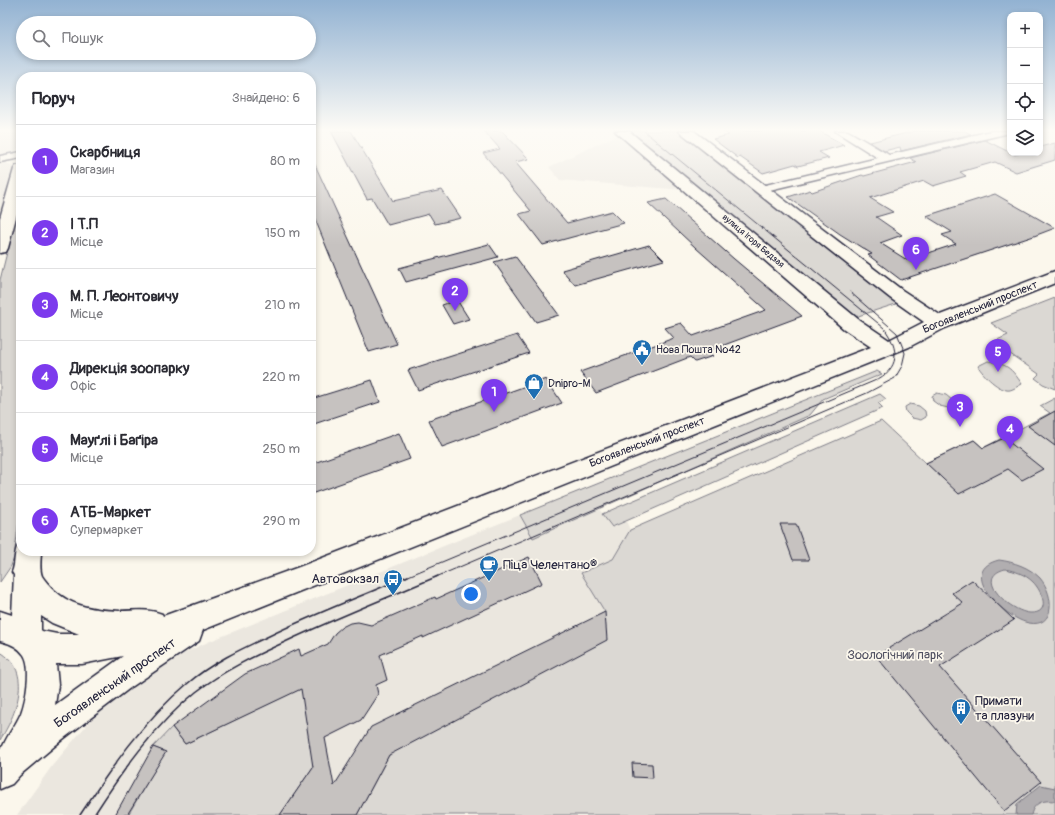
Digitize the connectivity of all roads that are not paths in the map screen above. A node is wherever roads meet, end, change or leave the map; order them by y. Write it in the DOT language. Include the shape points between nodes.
graph roads {
  1 [pos="666,169"];
  2 [pos="735,169"];
  3 [pos="846,169"];
  4 [pos="16,188"];
  5 [pos="761,189"];
  6 [pos="0,248"];
  7 [pos="1055,277"];
  8 [pos="938,323"];
  9 [pos="887,348"];
  10 [pos="27,562"];
  11 [pos="238,604"];
  12 [pos="207,616"];
  13 [pos="20,636"];
  14 [pos="4,767"];
  1 -- 9 [label="main road, вулиця Ігоря Бедзая" via="851,324"];
  2 -- 5 [label="main road"];
  3 -- 5 [label="street"];
  4 -- 6 [label="main road"];
  5 -- 8 [label="main road" via="896,294"];
  7 -- 8 [label="main road, Богоявленський проспект"];
  8 -- 9 [label="main road, Богоявленський проспект"];
  9 -- 11 [label="main road, Богоявленський проспект"];
  10 -- 12 [label="main road" via="36,593 54,610 78,621 107,626 140,625"];
  10 -- 13 [label="main road"];
  11 -- 12 [label="main road, Богоявленський проспект"];
  11 -- 14 [label="main road, Богоявленський проспект" via="129,669 90,697"];
  12 -- 13 [label="main road, Богоявленський проспект" via="108,645 82,649 57,649"];
  13 -- 14 [label="main road" via="41,656 44,670 43,686 40,704 32,723"];
}
